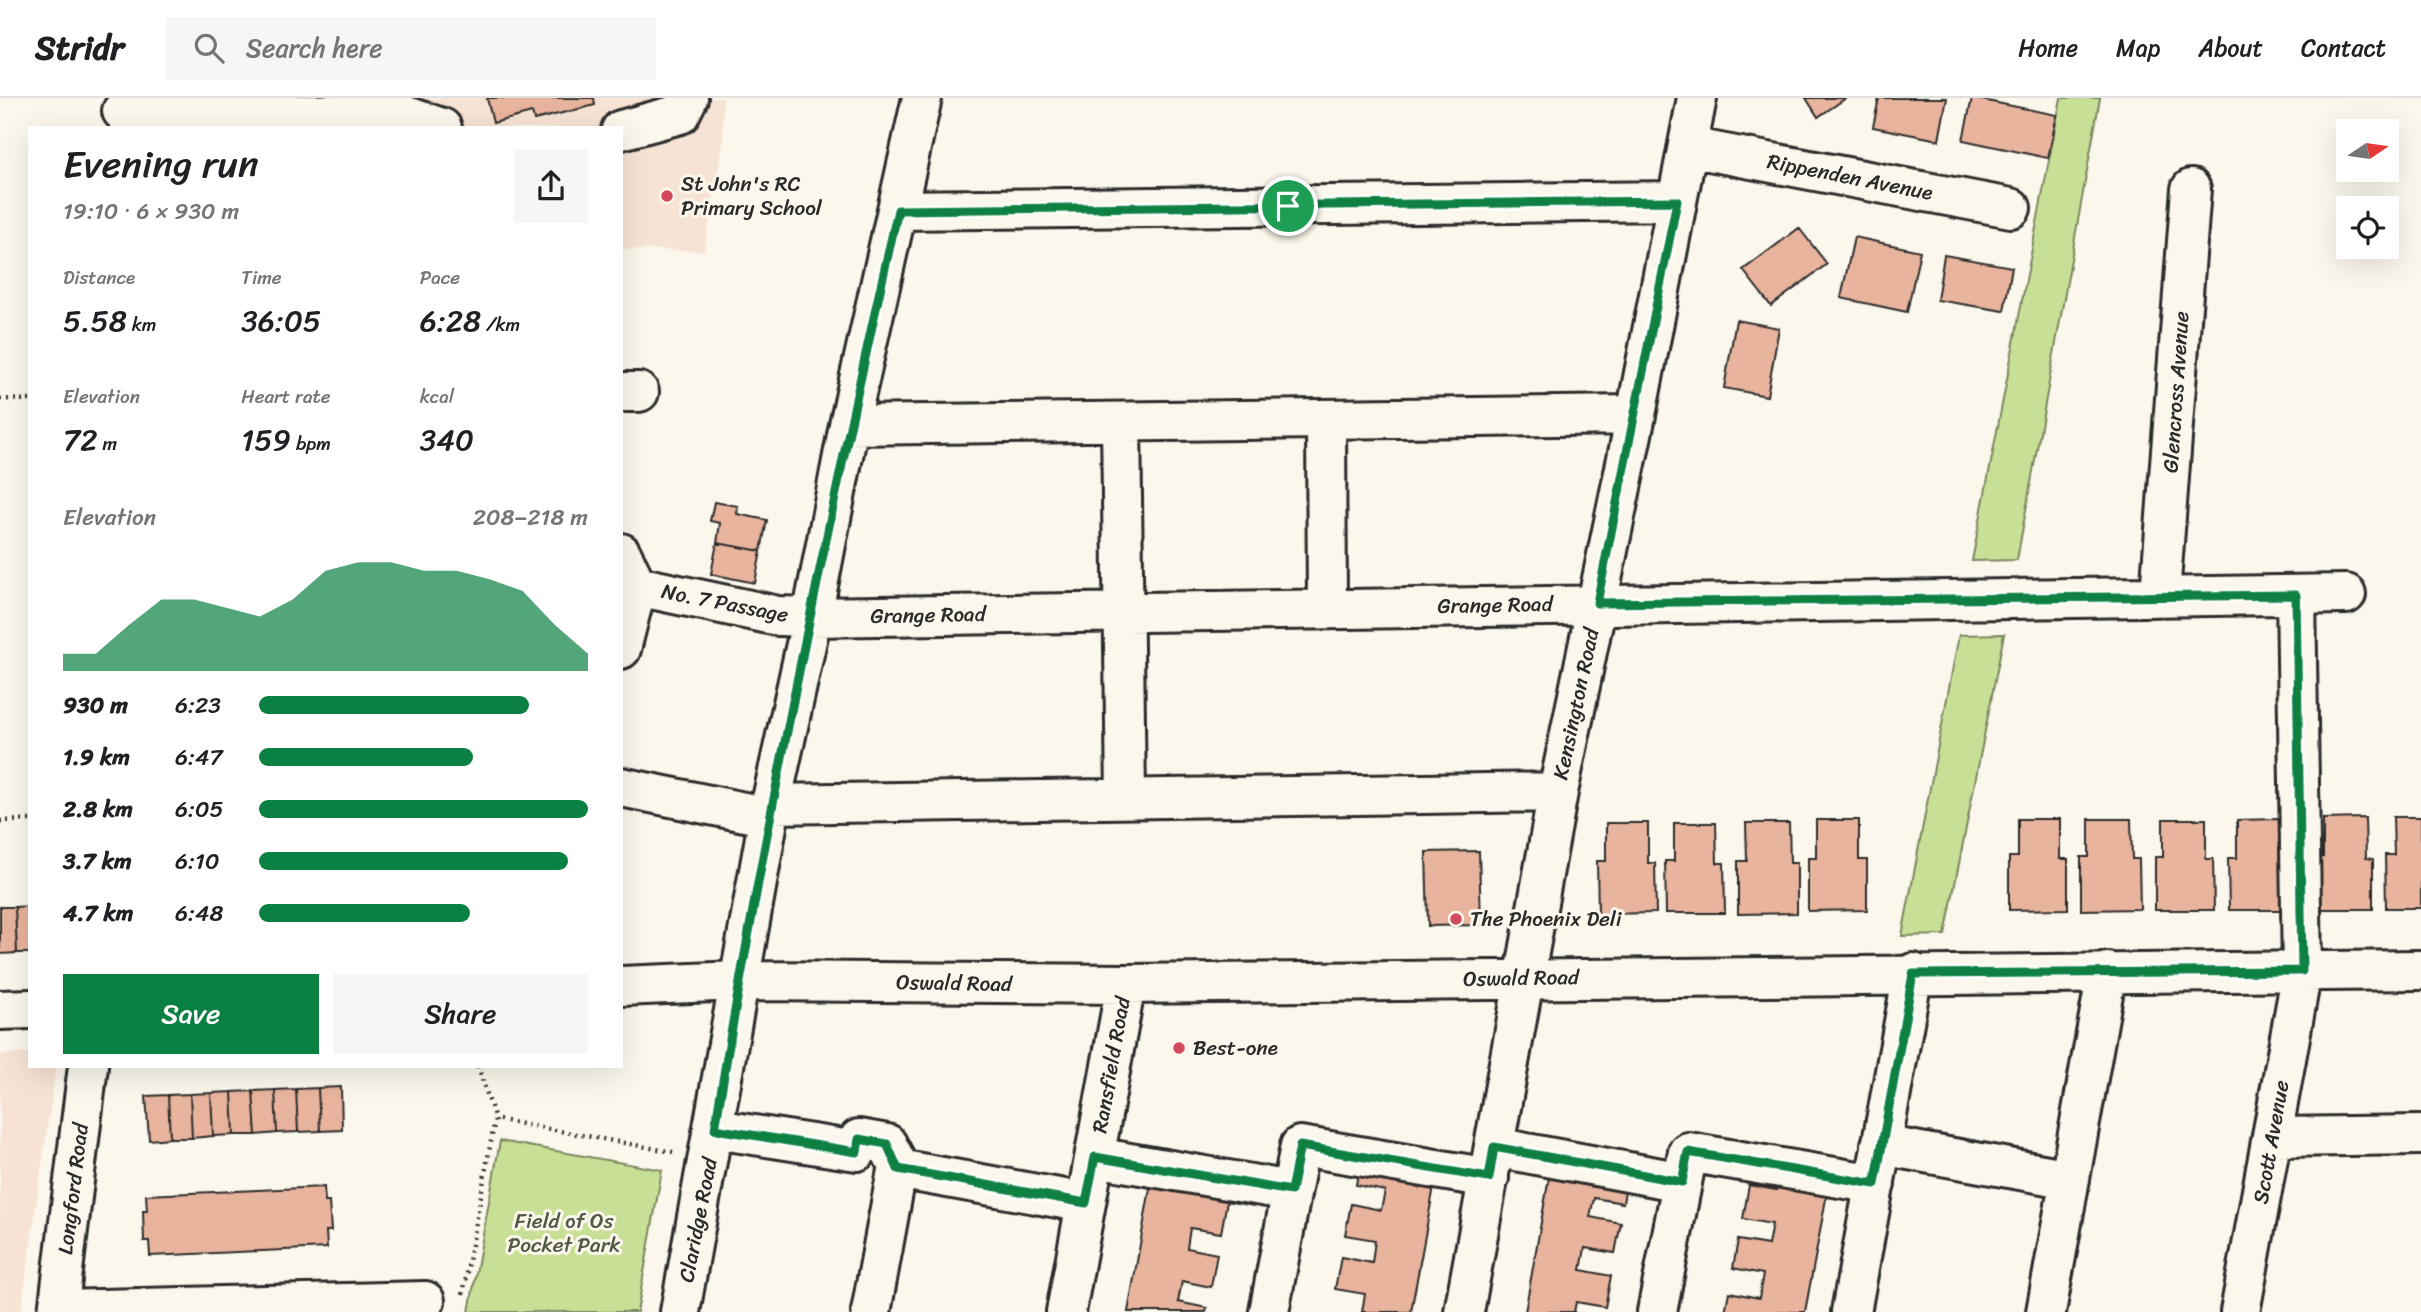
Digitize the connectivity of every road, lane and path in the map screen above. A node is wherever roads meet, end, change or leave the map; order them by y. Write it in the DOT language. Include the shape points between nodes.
graph roads {
  1 [pos="688,98"];
  2 [pos="922,98"];
  3 [pos="1697,98"];
  4 [pos="305,106"];
  5 [pos="122,112"];
  6 [pos="437,126"];
  7 [pos="623,129"];
  8 [pos="1688,147"];
  9 [pos="2191,189"];
  10 [pos="1677,201"];
  11 [pos="2011,208"];
  12 [pos="898,210"];
  13 [pos="0,399"];
  14 [pos="28,400"];
  15 [pos="1636,415"];
  16 [pos="1326,419"];
  17 [pos="1121,422"];
  18 [pos="849,425"];
  19 [pos="627,574"];
  20 [pos="2346,594"];
  21 [pos="2160,595"];
  22 [pos="2296,595"];
  23 [pos="1597,603"];
  24 [pos="1327,607"];
  25 [pos="1123,611"];
  26 [pos="812,617"];
  27 [pos="623,624"];
  28 [pos="623,787"];
  29 [pos="1558,792"];
  30 [pos="1126,798"];
  31 [pos="770,810"];
  32 [pos="28,820"];
  33 [pos="0,821"];
  34 [pos="2421,970"];
  35 [pos="2302,971"];
  36 [pos="2107,972"];
  37 [pos="1913,974"];
  38 [pos="1525,978"];
  39 [pos="739,981"];
  40 [pos="1126,984"];
  41 [pos="623,986"];
  42 [pos="28,1009"];
  43 [pos="0,1010"];
  44 [pos="88,1068"];
  45 [pos="479,1068"];
  46 [pos="495,1119"];
  47 [pos="2421,1135"];
  48 [pos="2273,1137"];
  49 [pos="712,1144"];
  50 [pos="1881,1145"];
  51 [pos="1095,1157"];
  52 [pos="1492,1163"];
  53 [pos="898,1169"];
  54 [pos="2070,1179"];
  55 [pos="1682,1182"];
  56 [pos="1875,1184"];
  57 [pos="1291,1191"];
  58 [pos="1086,1203"];
  59 [pos="443,1301"];
  60 [pos="59,1311"];
  61 [pos="680,1312"];
  62 [pos="871,1312"];
  63 [pos="1066,1312"];
  64 [pos="1269,1312"];
  65 [pos="1464,1312"];
  66 [pos="1657,1312"];
  67 [pos="1851,1312"];
  68 [pos="2046,1312"];
  69 [pos="2241,1312"];
  1 -- 7 [label="street" via="680,114"];
  2 -- 12 [label="street, Claridge Road"];
  3 -- 8 [label="street, Kensington Road"];
  4 -- 5 [label="street"];
  4 -- 6 [label="street" via="383,112"];
  8 -- 10 [label="street, Kensington Road"];
  8 -- 11 [label="street, Rippenden Avenue"];
  9 -- 21 [label="street, Glencross Avenue"];
  10 -- 12 [label="street"];
  10 -- 15 [label="street, Kensington Road"];
  12 -- 18 [label="street, Claridge Road"];
  13 -- 14 [label="path"];
  15 -- 16 [label="street"];
  15 -- 23 [label="street, Kensington Road"];
  16 -- 17 [label="street"];
  16 -- 24 [label="street"];
  17 -- 18 [label="street"];
  17 -- 25 [label="street"];
  18 -- 26 [label="street, Claridge Road"];
  19 -- 26 [label="street, No. 7 Passage" via="778,616"];
  19 -- 27 [label="street, No. 7 Passage"];
  20 -- 22 [label="street, Grange Road"];
  21 -- 22 [label="street, Grange Road"];
  21 -- 23 [label="street, Grange Road"];
  22 -- 35 [label="street, Scott Avenue"];
  23 -- 24 [label="street, Grange Road"];
  23 -- 29 [label="street, Kensington Road"];
  24 -- 25 [label="street, Grange Road"];
  25 -- 26 [label="street, Grange Road"];
  25 -- 30 [label="street"];
  26 -- 31 [label="street, Claridge Road"];
  28 -- 31 [label="street"];
  29 -- 30 [label="street"];
  29 -- 38 [label="street, Kensington Road"];
  30 -- 31 [label="street"];
  31 -- 39 [label="street, Claridge Road"];
  32 -- 33 [label="path"];
  34 -- 35 [label="street, Oswald Road"];
  35 -- 36 [label="street, Oswald Road"];
  35 -- 48 [label="street, Scott Avenue"];
  36 -- 37 [label="street, Oswald Road"];
  36 -- 54 [label="street"];
  37 -- 38 [label="street, Oswald Road"];
  37 -- 50 [label="street"];
  38 -- 40 [label="street, Oswald Road"];
  38 -- 52 [label="street, Kensington Road"];
  39 -- 40 [label="street, Oswald Road"];
  39 -- 41 [label="street, Oswald Road"];
  39 -- 49 [label="street, Claridge Road"];
  40 -- 51 [label="street, Ransfield Road"];
  42 -- 43 [label="street"];
  44 -- 60 [label="street, Longford Road"];
  45 -- 46 [label="path"];
  46 -- 49 [label="path"];
  46 -- 59 [label="path"];
  47 -- 48 [label="street"];
  48 -- 69 [label="street, Scott Avenue"];
  49 -- 53 [label="street" via="857,1152 859,1139 887,1144"];
  49 -- 61 [label="street, Claridge Road"];
  50 -- 54 [label="street"];
  50 -- 56 [label="street"];
  51 -- 57 [label="street"];
  51 -- 58 [label="street, Ransfield Road"];
  52 -- 55 [label="street"];
  52 -- 57 [label="street" via="1300,1146"];
  52 -- 65 [label="street, Kensington Road"];
  53 -- 58 [label="street"];
  53 -- 62 [label="street"];
  54 -- 68 [label="street"];
  55 -- 56 [label="street" via="1688,1152"];
  55 -- 66 [label="street"];
  56 -- 67 [label="street"];
  57 -- 64 [label="street"];
  58 -- 63 [label="street, Ransfield Road"];
  59 -- 60 [label="street"];
}
